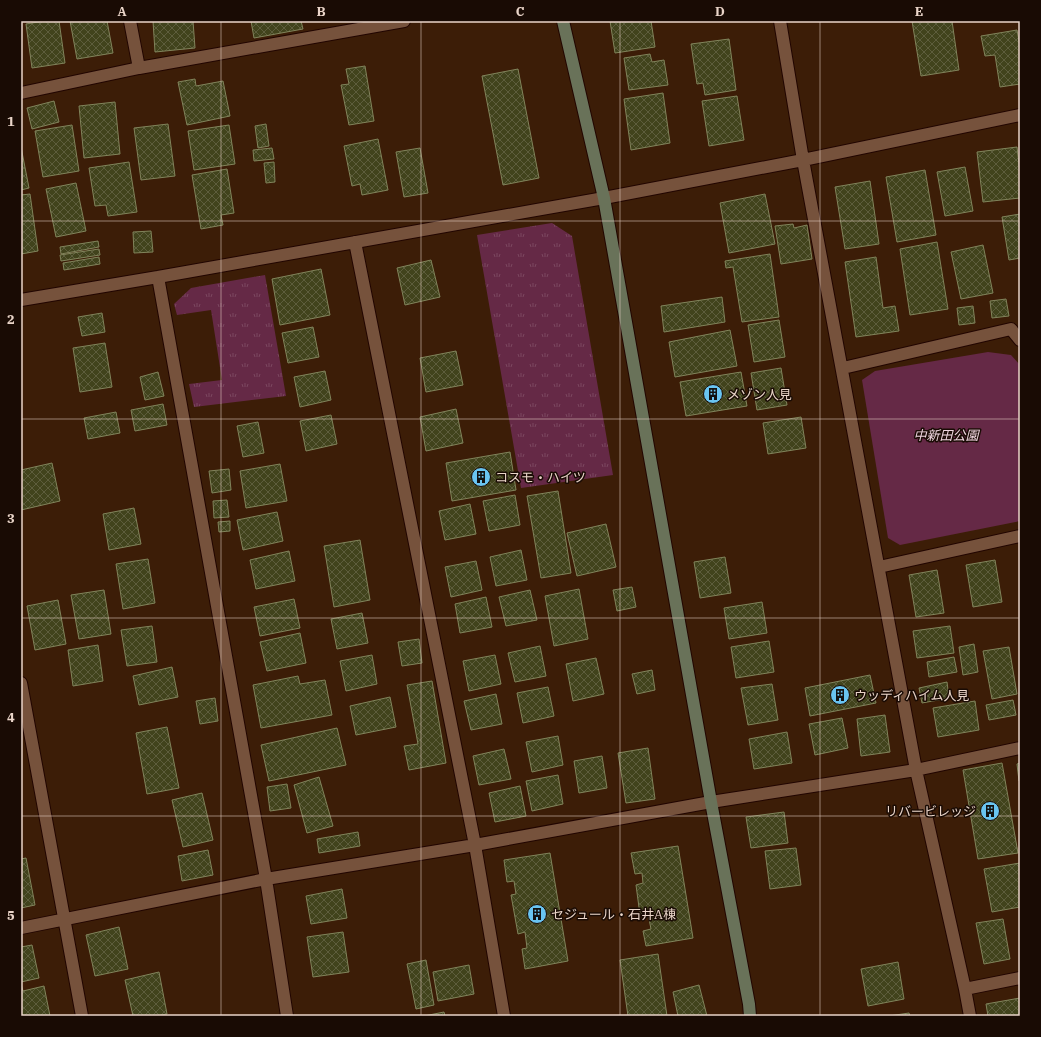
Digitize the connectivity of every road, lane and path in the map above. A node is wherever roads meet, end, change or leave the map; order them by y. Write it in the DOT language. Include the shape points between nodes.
graph roads {
  1 [pos="130,21"];
  2 [pos="404,21"];
  3 [pos="562,21"];
  4 [pos="780,21"];
  5 [pos="340,27"];
  6 [pos="139,68"];
  7 [pos="21,93"];
  8 [pos="1020,115"];
  9 [pos="803,160"];
  10 [pos="604,198"];
  11 [pos="355,242"];
  12 [pos="158,277"];
  13 [pos="21,300"];
  14 [pos="1020,340"];
  15 [pos="843,368"];
  16 [pos="1020,536"];
  17 [pos="879,567"];
  18 [pos="21,682"];
  19 [pos="1020,748"];
  20 [pos="916,770"];
  21 [pos="711,802"];
  22 [pos="475,845"];
  23 [pos="266,879"];
  24 [pos="65,920"];
  25 [pos="21,928"];
  26 [pos="1020,978"];
  27 [pos="965,989"];
  28 [pos="82,1016"];
  29 [pos="287,1016"];
  30 [pos="504,1016"];
  31 [pos="750,1016"];
  32 [pos="970,1016"];
  1 -- 6 [label="street"];
  2 -- 5 [label="street"];
  3 -- 10 [label="street"];
  4 -- 9 [label="street"];
  5 -- 6 [label="street"];
  6 -- 7 [label="street"];
  8 -- 9 [label="street"];
  9 -- 10 [label="street"];
  9 -- 15 [label="street"];
  10 -- 11 [label="street"];
  10 -- 21 [label="street"];
  11 -- 12 [label="street"];
  11 -- 22 [label="street"];
  12 -- 13 [label="street"];
  12 -- 23 [label="street"];
  14 -- 15 [label="street" via="1011,329"];
  15 -- 17 [label="street"];
  16 -- 17 [label="street"];
  17 -- 20 [label="street"];
  18 -- 24 [label="street"];
  19 -- 20 [label="street"];
  20 -- 21 [label="street"];
  20 -- 27 [label="street"];
  21 -- 22 [label="street"];
  21 -- 31 [label="street"];
  22 -- 23 [label="street"];
  22 -- 30 [label="street"];
  23 -- 24 [label="street"];
  23 -- 29 [label="street"];
  24 -- 25 [label="street"];
  24 -- 28 [label="street"];
  26 -- 27 [label="street"];
  27 -- 32 [label="street"];
}
